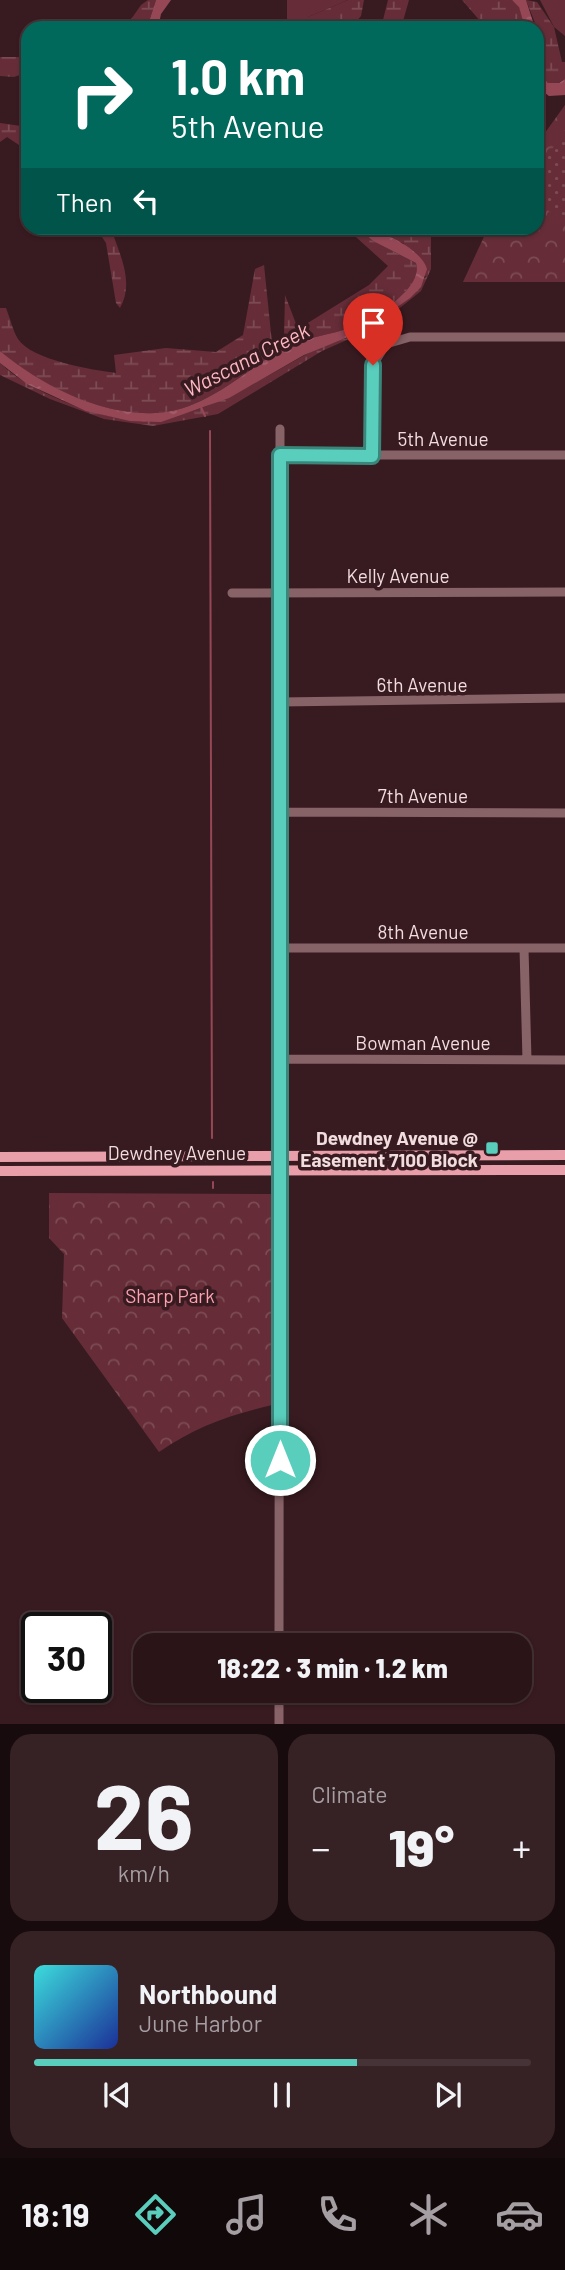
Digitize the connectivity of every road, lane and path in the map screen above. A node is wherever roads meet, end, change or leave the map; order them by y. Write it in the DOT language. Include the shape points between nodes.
graph roads {
  1 [pos="565,337"];
  2 [pos="280,429"];
  3 [pos="280,455"];
  4 [pos="565,455"];
  5 [pos="372,456"];
  6 [pos="565,592"];
  7 [pos="232,593"];
  8 [pos="280,593"];
  9 [pos="565,698"];
  10 [pos="280,702"];
  11 [pos="280,812"];
  12 [pos="565,813"];
  13 [pos="281,948"];
  14 [pos="524,948"];
  15 [pos="565,948"];
  16 [pos="280,1059"];
  17 [pos="527,1060"];
  18 [pos="565,1060"];
  19 [pos="280,1155"];
  20 [pos="565,1155"];
  21 [pos="0,1157"];
  22 [pos="280,1169"];
  23 [pos="565,1170"];
  24 [pos="0,1171"];
  25 [pos="279,1633"];
  26 [pos="279,1703"];
  27 [pos="279,1724"];
  1 -- 5 [label="street" via="410,337 386,344 373,365"];
  2 -- 3 [label="street"];
  3 -- 5 [label="street, 5th Avenue"];
  3 -- 8 [label="street"];
  4 -- 5 [label="street, 5th Avenue"];
  6 -- 8 [label="street, Kelly Avenue"];
  7 -- 8 [label="street, Kelly Avenue"];
  8 -- 10 [label="street"];
  9 -- 10 [label="street, 6th Avenue"];
  10 -- 11 [label="street"];
  11 -- 12 [label="street, 7th Avenue"];
  11 -- 13 [label="street"];
  13 -- 14 [label="street, 8th Avenue"];
  13 -- 16 [label="street"];
  14 -- 15 [label="street, 8th Avenue"];
  14 -- 17 [label="street"];
  16 -- 17 [label="street, Bowman Avenue"];
  16 -- 19 [label="street"];
  17 -- 18 [label="street, Bowman Avenue"];
  19 -- 20 [label="main road, Dewdney Avenue"];
  19 -- 21 [label="main road, Dewdney Avenue"];
  19 -- 22 [label="street"];
  22 -- 23 [label="main road, Dewdney Avenue"];
  22 -- 24 [label="main road, Dewdney Avenue"];
  22 -- 25 [label="street"];
  26 -- 27 [label="street"];
}
